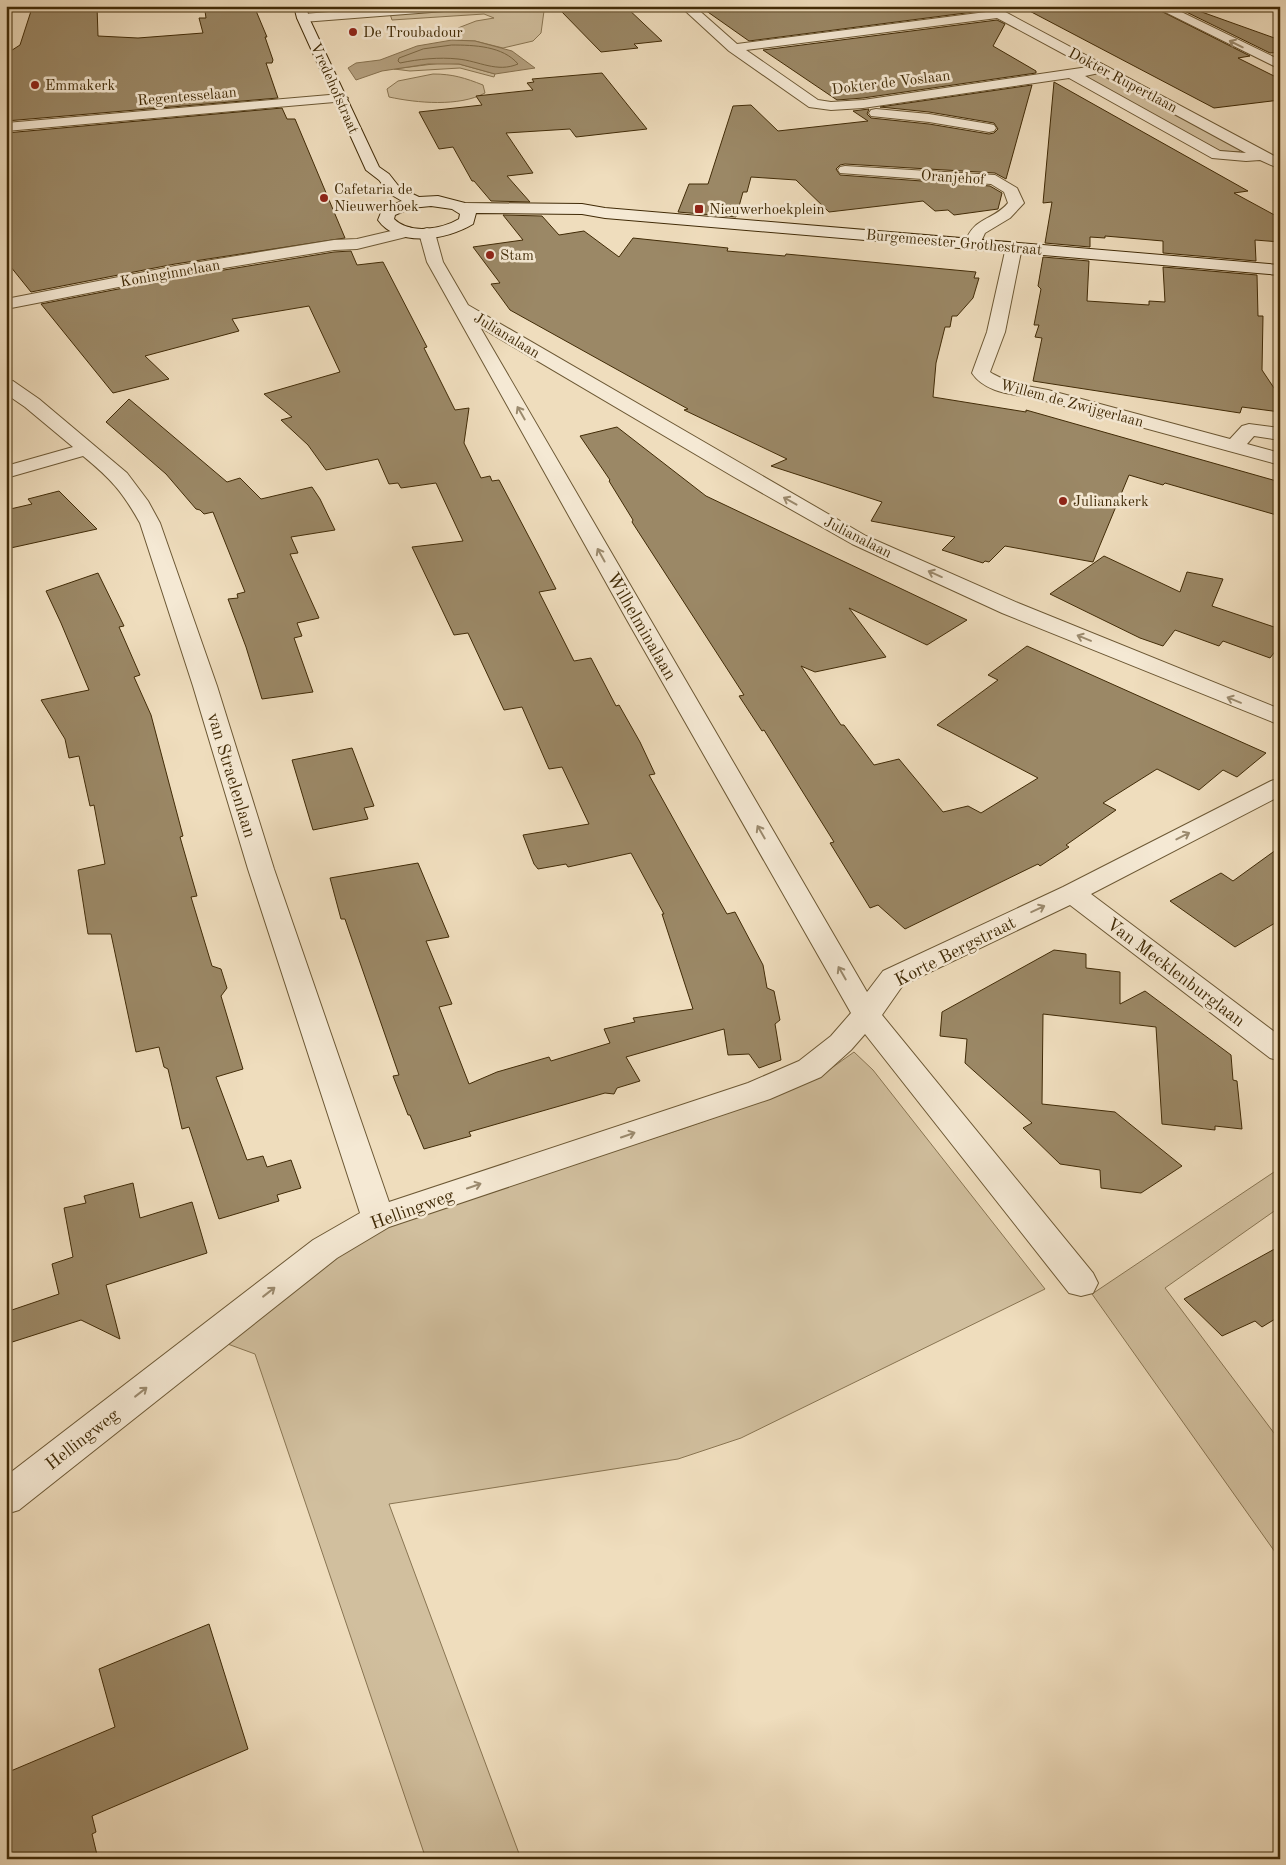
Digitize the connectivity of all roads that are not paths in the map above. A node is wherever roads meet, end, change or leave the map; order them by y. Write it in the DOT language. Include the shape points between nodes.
graph roads {
  1 [pos="457,6"];
  2 [pos="686,6"];
  3 [pos="984,6"];
  4 [pos="1158,6"];
  5 [pos="301,12"];
  6 [pos="997,14"];
  7 [pos="734,48"];
  8 [pos="1280,65"];
  9 [pos="1102,68"];
  10 [pos="1072,74"];
  11 [pos="341,98"];
  12 [pos="867,113"];
  13 [pos="6,127"];
  14 [pos="989,128"];
  15 [pos="1262,155"];
  16 [pos="1280,165"];
  17 [pos="373,170"];
  18 [pos="845,170"];
  19 [pos="417,202"];
  20 [pos="465,214"];
  21 [pos="391,216"];
  22 [pos="408,232"];
  23 [pos="427,233"];
  24 [pos="973,243"];
  25 [pos="334,245"];
  26 [pos="1014,247"];
  27 [pos="1280,270"];
  28 [pos="6,304"];
  29 [pos="461,308"];
  30 [pos="6,385"];
  31 [pos="1280,434"];
  32 [pos="1234,446"];
  33 [pos="87,449"];
  34 [pos="1280,459"];
  35 [pos="6,472"];
  36 [pos="1280,718"];
  37 [pos="1280,786"];
  38 [pos="1072,893"];
  39 [pos="866,1015"];
  40 [pos="1280,1051"];
  41 [pos="378,1218"];
  42 [pos="1081,1283"];
  43 [pos="6,1498"];
  1 -- 5 [label="street"];
  2 -- 7 [label="street, Dokter de Voslaan"];
  3 -- 6 [label="street, Dokter Rupertlaan"];
  8 -- 4 [label="street, one-way"];
  5 -- 11 [label="street, Vredehofstraat"];
  6 -- 7 [label="street"];
  6 -- 9 [label="street, Dokter Rupertlaan"];
  7 -- 12 [label="street, Dokter de Voslaan" via="814,104"];
  9 -- 10 [label="street, Dokter de Voslaan"];
  9 -- 15 [label="street, Dokter Rupertlaan"];
  10 -- 12 [label="street, Dokter de Voslaan"];
  10 -- 15 [label="street, Dokter Rupertlaan" via="1217,155 1246,158"];
  11 -- 13 [label="street, Regentesselaan"];
  11 -- 17 [label="street, Vredehofstraat"];
  12 -- 14 [label="street" via="929,118"];
  15 -- 16 [label="street, Dokter Rupertlaan"];
  17 -- 19 [label="street, Vredehofstraat" via="384,177 395,191"];
  17 -- 21 [label="street, Vredehofstraat" via="370,178"];
  18 -- 24 [label="street, Oranjehof" via="995,180 1012,191 1016,203 1010,212 979,229"];
  19 -- 20 [label="street" via="448,203"];
  19 -- 21 [label="street, Koninginnelaan"];
  20 -- 23 [label="street" via="452,229"];
  20 -- 24 [label="street, Burgemeester Grothestraat" via="628,214"];
  21 -- 22 [label="street"];
  21 -- 25 [label="street, Koninginnelaan" via="374,232"];
  22 -- 23 [label="street"];
  22 -- 25 [label="street, Koninginnelaan" via="357,244"];
  23 -- 29 [label="street, Wilhelminalaan" via="435,262"];
  24 -- 26 [label="street, Burgemeester Grothestraat"];
  25 -- 28 [label="street, Koninginnelaan" via="175,271"];
  26 -- 27 [label="street, Burgemeester Grothestraat"];
  26 -- 32 [label="street, Willem de Zwijgerlaan" via="996,332 981,373 984,378"];
  36 -- 29 [label="street, Julianalaan, one-way" via="1010,608 859,540"];
  39 -- 29 [label="street, Wilhelminalaan, one-way"];
  30 -- 33 [label="street, van Straelenlaan"];
  31 -- 32 [label="street" via="1249,430"];
  32 -- 34 [label="street, Willem de Zwijgerlaan"];
  33 -- 35 [label="street"];
  33 -- 41 [label="street, van Straelenlaan" via="120,477 150,523"];
  38 -- 37 [label="street, Korte Bergstraat, one-way"];
  39 -- 38 [label="street, Korte Bergstraat, one-way" via="893,978"];
  38 -- 40 [label="street, Van Mecklenburglaan"];
  41 -- 39 [label="street, Hellingweg, one-way" via="759,1091 810,1069 841,1044"];
  39 -- 42 [label="street"];
  43 -- 41 [label="street, Hellingweg, one-way" via="325,1249"];
}
